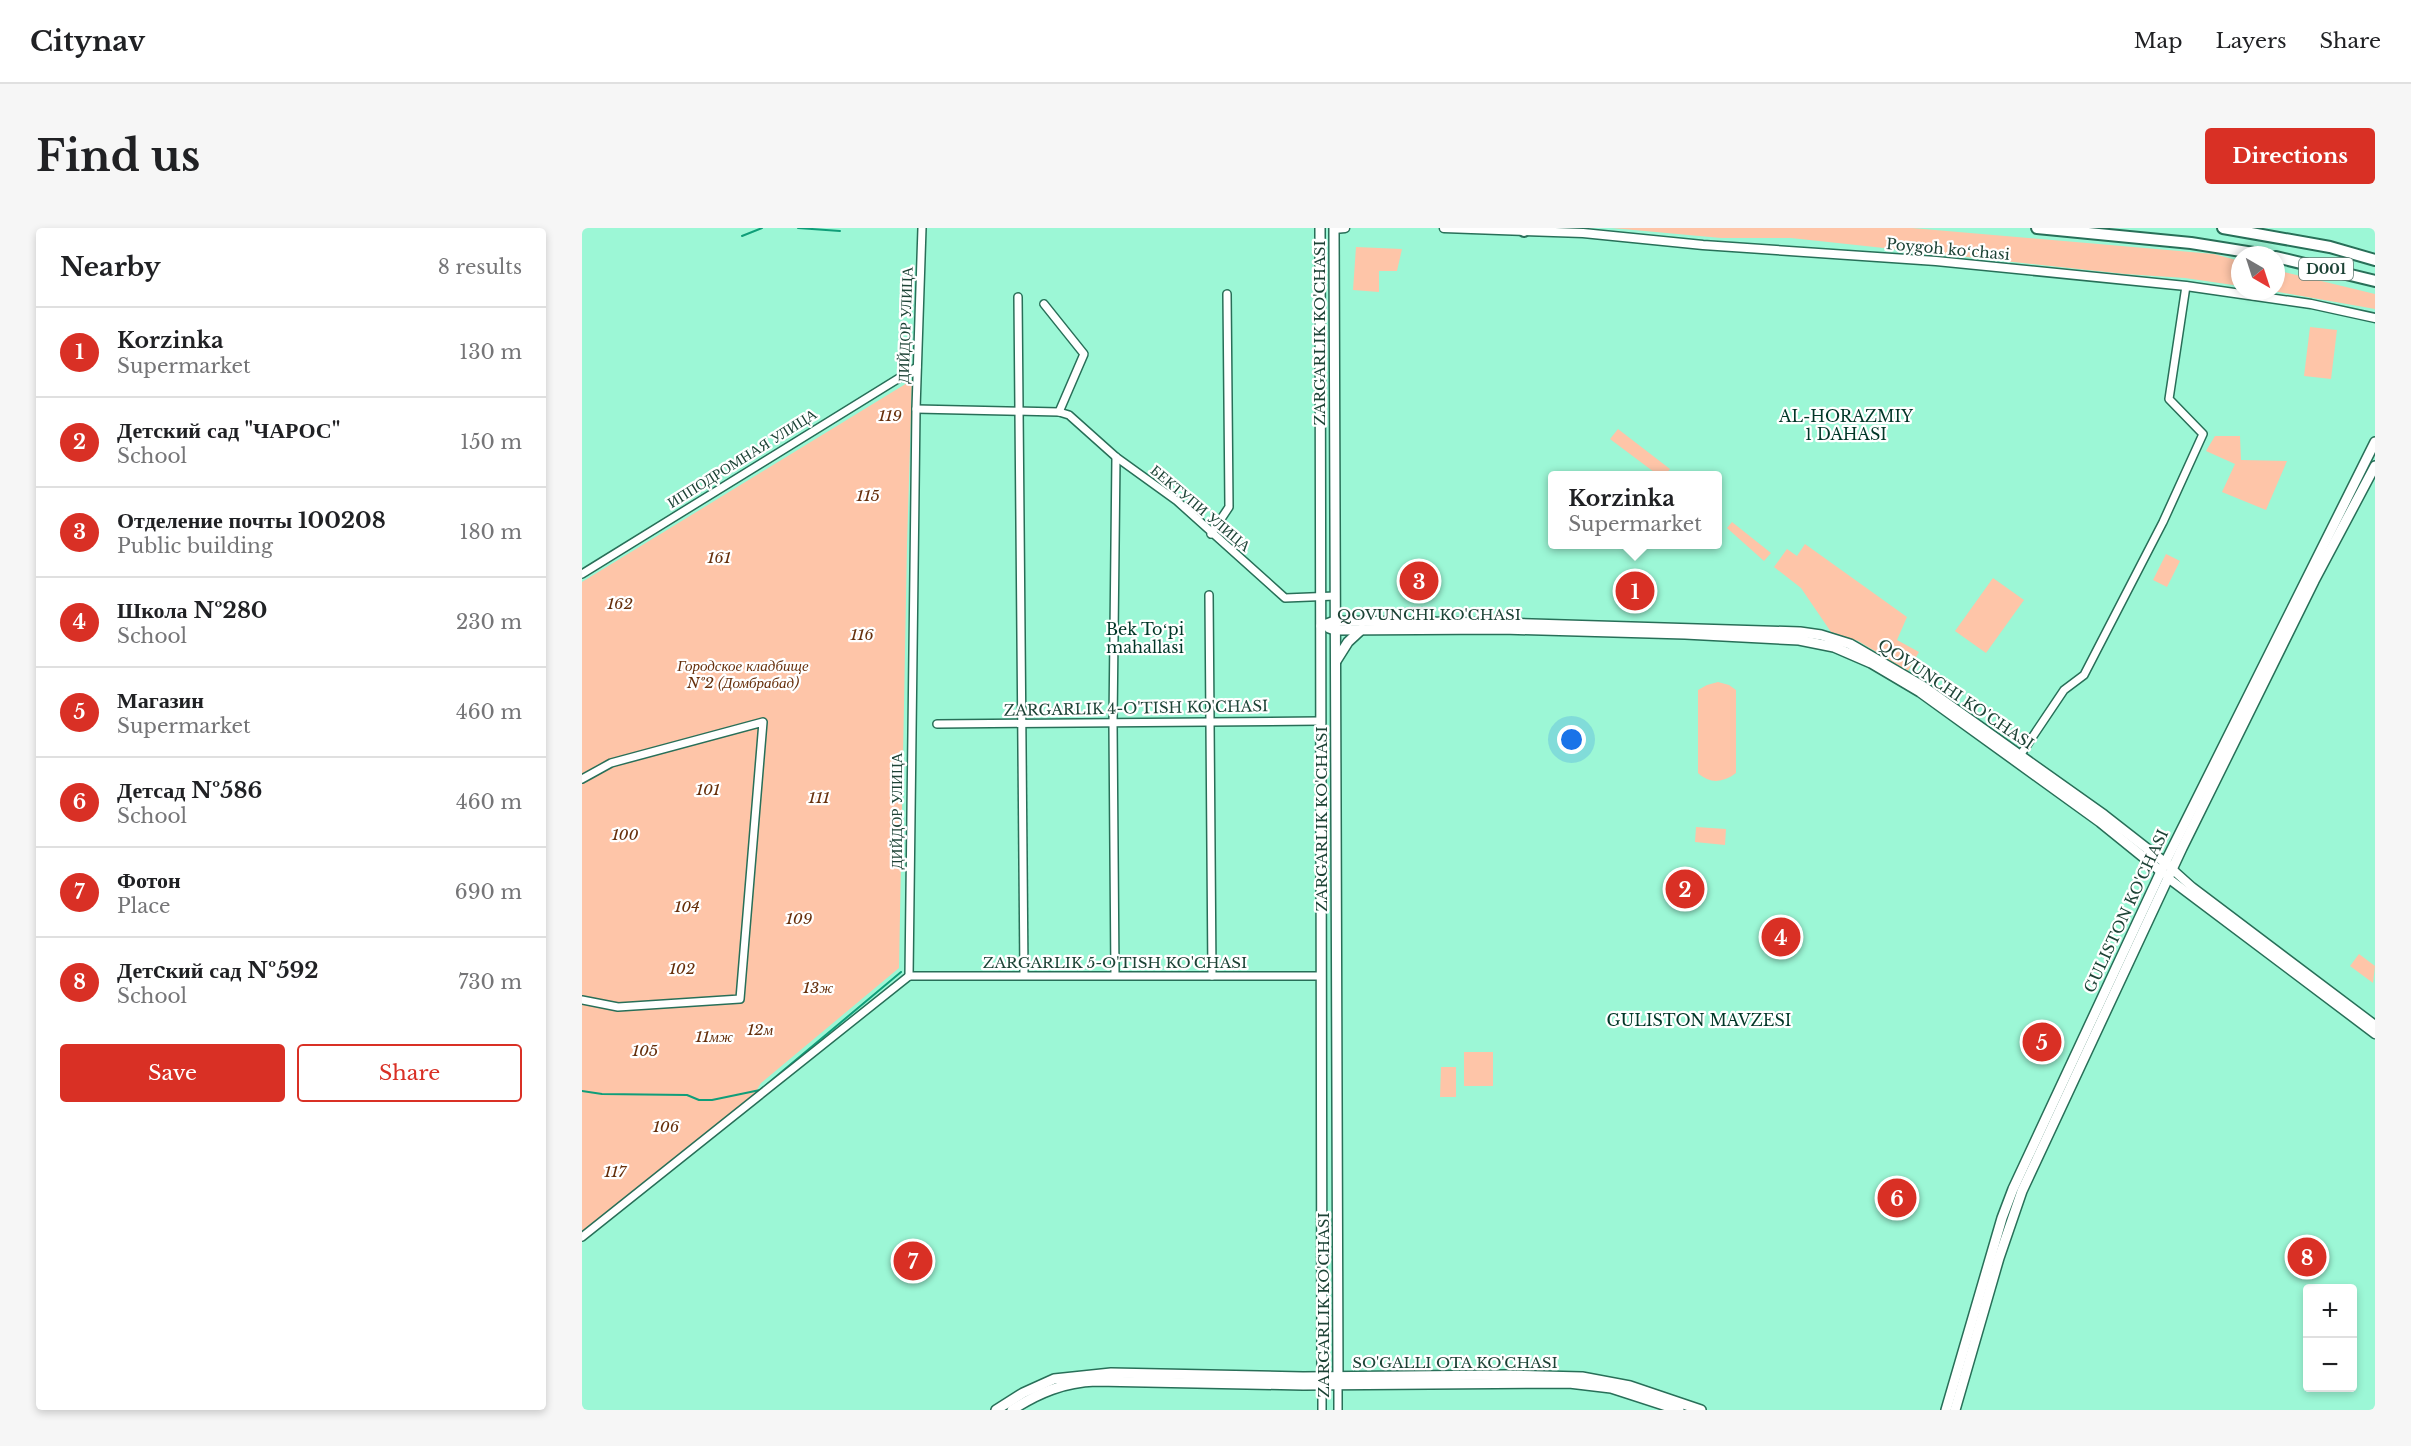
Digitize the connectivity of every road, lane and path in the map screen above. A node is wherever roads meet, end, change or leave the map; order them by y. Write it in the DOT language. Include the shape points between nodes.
graph roads {
  1 [pos="922,228"];
  2 [pos="1320,228"];
  3 [pos="1334,228"];
  4 [pos="1345,228"];
  5 [pos="1444,228"];
  6 [pos="2037,228"];
  7 [pos="2223,228"];
  8 [pos="1526,230"];
  9 [pos="2265,234"];
  10 [pos="2264,246"];
  11 [pos="2231,249"];
  12 [pos="2285,259"];
  13 [pos="2375,260"];
  14 [pos="2375,281"];
  15 [pos="2186,286"];
  16 [pos="1227,294"];
  17 [pos="1018,297"];
  18 [pos="1044,304"];
  19 [pos="2375,318"];
  20 [pos="917,367"];
  21 [pos="915,409"];
  22 [pos="1059,412"];
  23 [pos="1019,413"];
  24 [pos="2375,442"];
  25 [pos="1116,457"];
  26 [pos="2375,466"];
  27 [pos="1211,534"];
  28 [pos="582,574"];
  29 [pos="1209,595"];
  30 [pos="1321,596"];
  31 [pos="1335,596"];
  32 [pos="1321,626"];
  33 [pos="1335,626"];
  34 [pos="1362,629"];
  35 [pos="1335,663"];
  36 [pos="1321,721"];
  37 [pos="1335,721"];
  38 [pos="1211,722"];
  39 [pos="937,724"];
  40 [pos="1022,724"];
  41 [pos="1113,724"];
  42 [pos="2018,759"];
  43 [pos="582,779"];
  44 [pos="2166,870"];
  45 [pos="1024,974"];
  46 [pos="1115,975"];
  47 [pos="909,976"];
  48 [pos="1212,976"];
  49 [pos="1322,976"];
  50 [pos="1336,976"];
  51 [pos="582,1000"];
  52 [pos="2375,1025"];
  53 [pos="2375,1034"];
  54 [pos="1337,1047"];
  55 [pos="1322,1048"];
  56 [pos="1322,1059"];
  57 [pos="1337,1059"];
  58 [pos="582,1238"];
  59 [pos="1322,1381"];
  60 [pos="1338,1381"];
  61 [pos="996,1410"];
  62 [pos="1012,1410"];
  63 [pos="1322,1410"];
  64 [pos="1338,1410"];
  65 [pos="1679,1410"];
  66 [pos="1701,1410"];
  67 [pos="1946,1410"];
  68 [pos="1955,1410"];
  1 -- 20 [label="street, ДИЙДОР УЛИЦА"];
  2 -- 30 [label="main road, ZARGARLIK KO'CHASI"];
  3 -- 4 [label="street"];
  3 -- 31 [label="main road, ZARGARLIK KO'CHASI"];
  5 -- 8 [label="street, Poygoh koʻchasi"];
  6 -- 11 [label="highway"];
  7 -- 9 [label="highway, D001"];
  8 -- 15 [label="street, Poygoh koʻchasi" via="1844,253"];
  9 -- 10 [label="highway"];
  9 -- 13 [label="highway, D001"];
  12 -- 14 [label="highway, D001"];
  15 -- 19 [label="street, Poygoh koʻchasi" via="2311,304"];
  15 -- 42 [label="street" via="2169,399 2203,434 2163,522 2084,675 2064,690"];
  16 -- 27 [label="street" via="1229,507"];
  17 -- 23 [label="street"];
  18 -- 22 [label="street" via="1084,354"];
  20 -- 21 [label="street, ДИЙДОР УЛИЦА"];
  20 -- 28 [label="street, ИППОДРОМНАЯ УЛИЦА"];
  21 -- 23 [label="street"];
  21 -- 47 [label="street, ДИЙДОР УЛИЦА"];
  22 -- 23 [label="street"];
  22 -- 25 [label="street, БЕКТУПИ УЛИЦА" via="1069,415"];
  23 -- 40 [label="street"];
  24 -- 44 [label="main road, GULISTON KO'CHASI"];
  25 -- 27 [label="street, БЕКТУПИ УЛИЦА" via="1177,501"];
  25 -- 41 [label="street"];
  26 -- 44 [label="main road, GULISTON KO'CHASI"];
  27 -- 30 [label="street, БЕКТУПИ УЛИЦА" via="1285,598"];
  29 -- 38 [label="street"];
  30 -- 31 [label="street, БЕКТУПИ УЛИЦА"];
  30 -- 32 [label="main road, ZARGARLIK KO'CHASI"];
  31 -- 33 [label="main road, ZARGARLIK KO'CHASI"];
  32 -- 33 [label="main road, QOVUNCHI KO'CHASI"];
  32 -- 36 [label="main road, ZARGARLIK KO'CHASI"];
  33 -- 34 [label="main road, QOVUNCHI KO'CHASI"];
  33 -- 35 [label="main road, ZARGARLIK KO'CHASI"];
  33 -- 42 [label="main road, QOVUNCHI KO'CHASI" via="1565,624 1821,634 1870,654 1924,687"];
  34 -- 35 [label="main road"];
  34 -- 42 [label="main road, QOVUNCHI KO'CHASI" via="1662,633 1822,644 1865,660 1920,692"];
  35 -- 37 [label="main road, ZARGARLIK KO'CHASI"];
  36 -- 37 [label="main road, ZARGARLIK 4-O'TISH KO'CHASI"];
  36 -- 38 [label="street, ZARGARLIK 4-O'TISH KO'CHASI"];
  36 -- 49 [label="main road, ZARGARLIK KO'CHASI"];
  37 -- 50 [label="main road, ZARGARLIK KO'CHASI"];
  38 -- 41 [label="street, ZARGARLIK 4-O'TISH KO'CHASI"];
  38 -- 48 [label="street"];
  39 -- 40 [label="street, ZARGARLIK 4-O'TISH KO'CHASI"];
  40 -- 41 [label="street, ZARGARLIK 4-O'TISH KO'CHASI"];
  40 -- 45 [label="street"];
  41 -- 46 [label="street"];
  42 -- 44 [label="main road, QOVUNCHI KO'CHASI"];
  43 -- 51 [label="street" via="611,764 763,722 740,999 618,1007"];
  44 -- 52 [label="street, QOVUNCHI KO'CHASI"];
  44 -- 53 [label="street, QOVUNCHI KO'CHASI"];
  44 -- 67 [label="main road, GULISTON KO'CHASI" via="2013,1189"];
  44 -- 68 [label="main road, GULISTON KO'CHASI" via="2022,1191"];
  45 -- 46 [label="street, ZARGARLIK 5-O'TISH KO'CHASI"];
  45 -- 47 [label="street, ZARGARLIK 5-O'TISH KO'CHASI"];
  46 -- 48 [label="street, ZARGARLIK 5-O'TISH KO'CHASI"];
  47 -- 58 [label="street"];
  48 -- 49 [label="street, ZARGARLIK 5-O'TISH KO'CHASI"];
  49 -- 50 [label="main road"];
  49 -- 55 [label="main road, ZARGARLIK KO'CHASI"];
  50 -- 54 [label="main road, ZARGARLIK KO'CHASI"];
  54 -- 55 [label="main road"];
  54 -- 57 [label="main road, ZARGARLIK KO'CHASI"];
  55 -- 56 [label="main road, ZARGARLIK KO'CHASI"];
  56 -- 57 [label="main road"];
  56 -- 59 [label="main road, ZARGARLIK KO'CHASI"];
  57 -- 60 [label="main road, ZARGARLIK KO'CHASI"];
  59 -- 60 [label="main road, SO'GALLI OTA KO'CHASI"];
  59 -- 61 [label="main road, SO'GALLI OTA KO'CHASI" via="1085,1374 1039,1385"];
  59 -- 62 [label="main road, SO'GALLI OTA KO'CHASI" via="1086,1382 1050,1389"];
  59 -- 63 [label="street, ZARGARLIK KO'CHASI"];
  60 -- 64 [label="street, ZARGARLIK KO'CHASI"];
  60 -- 65 [label="main road, SO'GALLI OTA KO'CHASI" via="1581,1384 1628,1393"];
  60 -- 66 [label="main road, SO'GALLI OTA KO'CHASI" via="1507,1376 1595,1378"];
}
